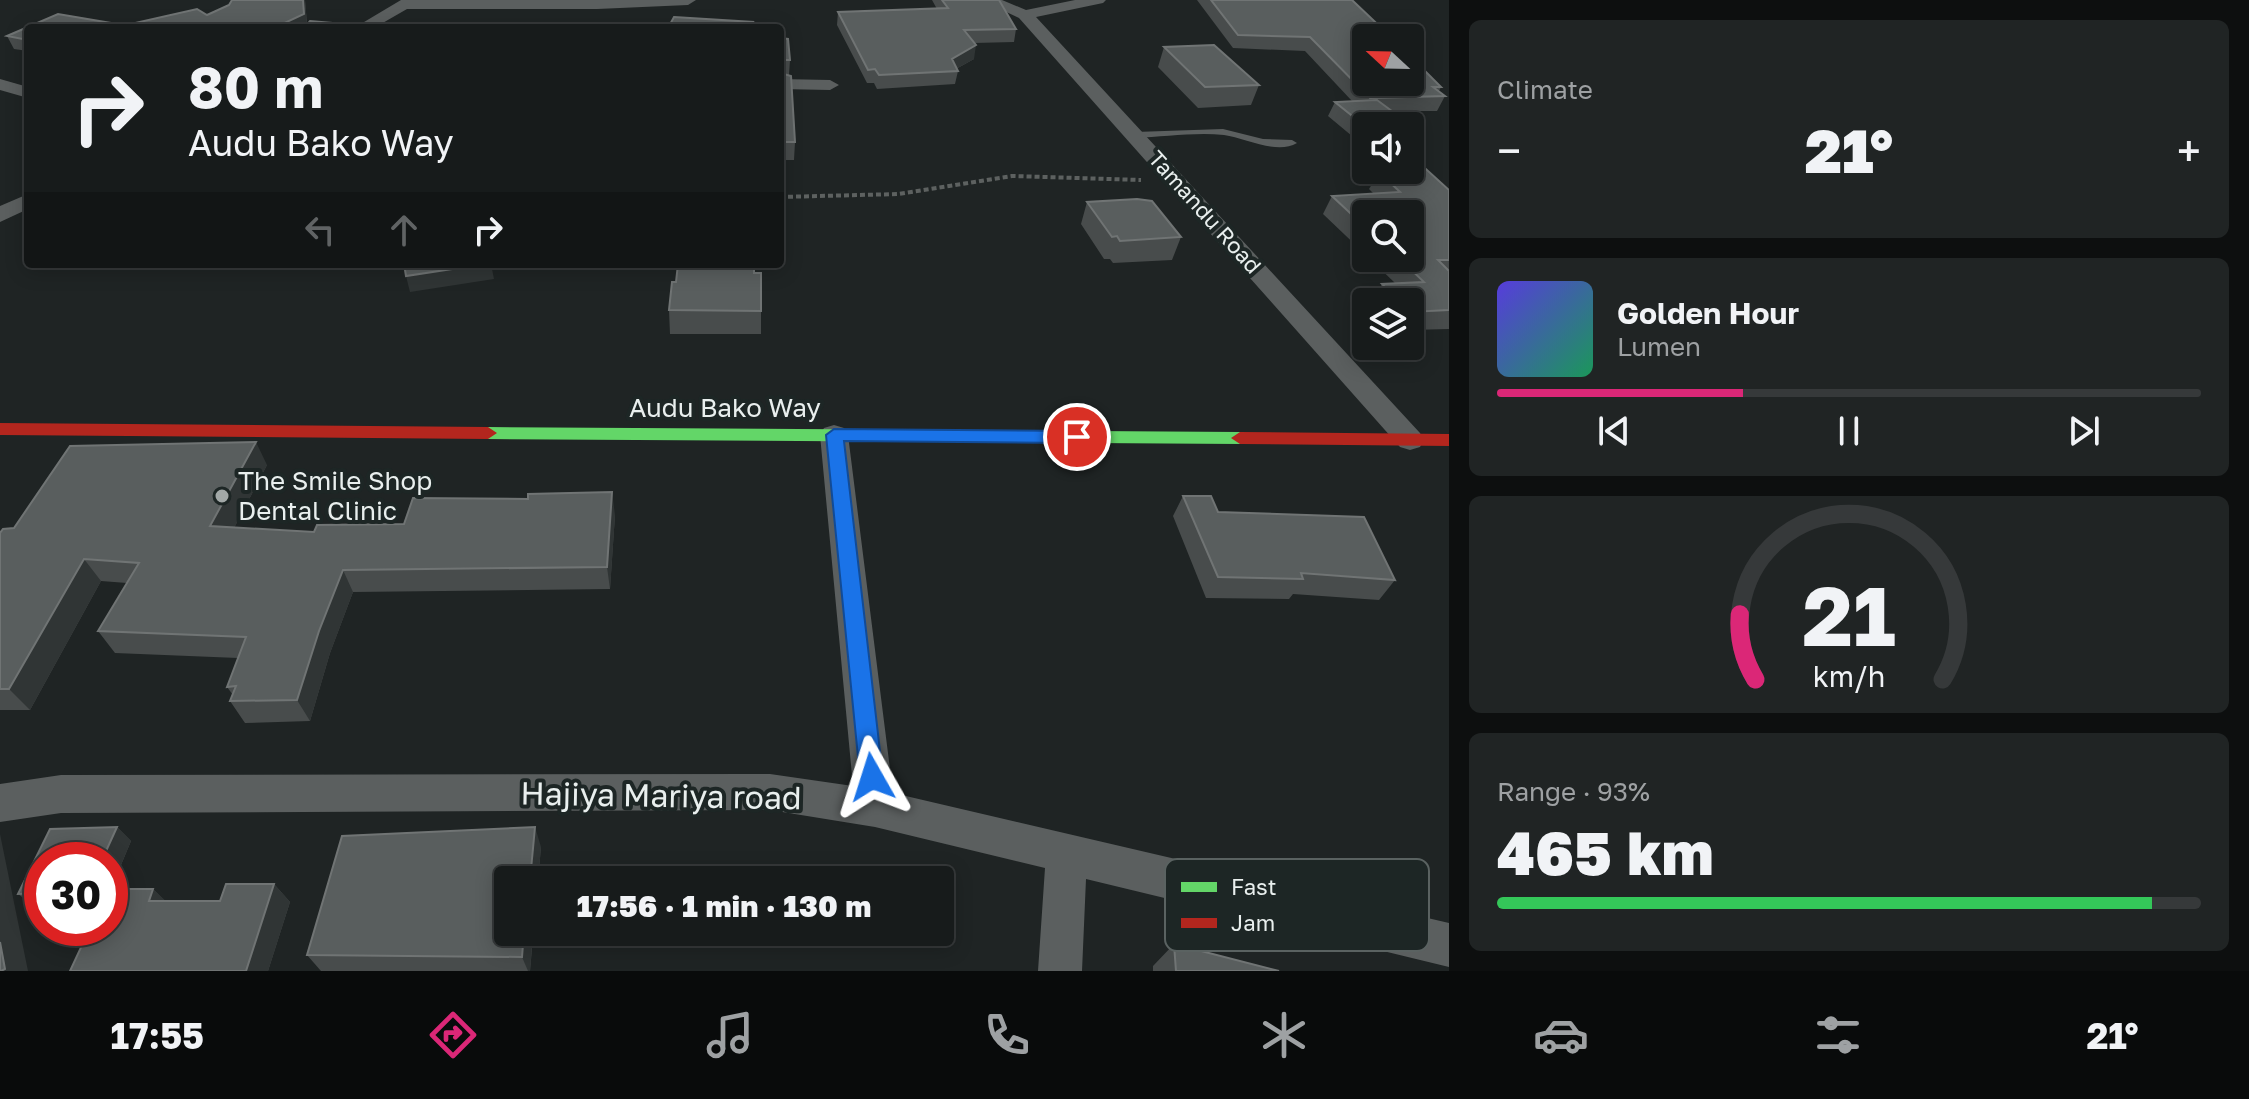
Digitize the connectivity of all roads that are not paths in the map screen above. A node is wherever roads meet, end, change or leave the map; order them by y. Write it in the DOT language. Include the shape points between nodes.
graph roads {
  1 [pos="688,0"];
  2 [pos="989,0"];
  3 [pos="1098,0"];
  4 [pos="405,2"];
  5 [pos="1025,15"];
  6 [pos="369,24"];
  7 [pos="0,84"];
  8 [pos="784,84"];
  9 [pos="830,85"];
  10 [pos="24,92"];
  11 [pos="1135,135"];
  12 [pos="1292,143"];
  13 [pos="24,202"];
  14 [pos="0,215"];
  15 [pos="0,410"];
  16 [pos="190,412"];
  17 [pos="1363,420"];
  18 [pos="1395,420"];
  19 [pos="0,429"];
  20 [pos="1416,430"];
  21 [pos="834,435"];
  22 [pos="1449,440"];
  23 [pos="0,803"];
  24 [pos="875,808"];
  25 [pos="1067,852"];
  26 [pos="1165,876"];
  27 [pos="1429,940"];
  28 [pos="1449,945"];
  29 [pos="1060,971"];
  1 -- 4 [label="street" via="598,10"];
  2 -- 5 [label="street, Tamandu Road"];
  3 -- 5 [label="street"];
  4 -- 6 [label="street"];
  5 -- 11 [label="street, Tamandu Road"];
  7 -- 10 [label="street"];
  8 -- 9 [label="street"];
  11 -- 12 [label="lane" via="1223,132"];
  11 -- 18 [label="street, Tamandu Road"];
  13 -- 14 [label="street"];
  15 -- 16 [label="main road"];
  17 -- 18 [label="main road"];
  18 -- 20 [label="street, Tamandu Road"];
  19 -- 21 [label="main road, Audu Bako Way"];
  20 -- 21 [label="main road, Audu Bako Way"];
  20 -- 22 [label="main road, Audu Bako Way"];
  21 -- 24 [label="street"];
  23 -- 24 [label="street, Hajiya Mariya road" via="61,794 770,792"];
  24 -- 25 [label="street, Hajiya Mariya road"];
  25 -- 26 [label="street, Hajiya Mariya road"];
  25 -- 29 [label="street"];
  27 -- 28 [label="street, Hajiya Mariya road"];
}
